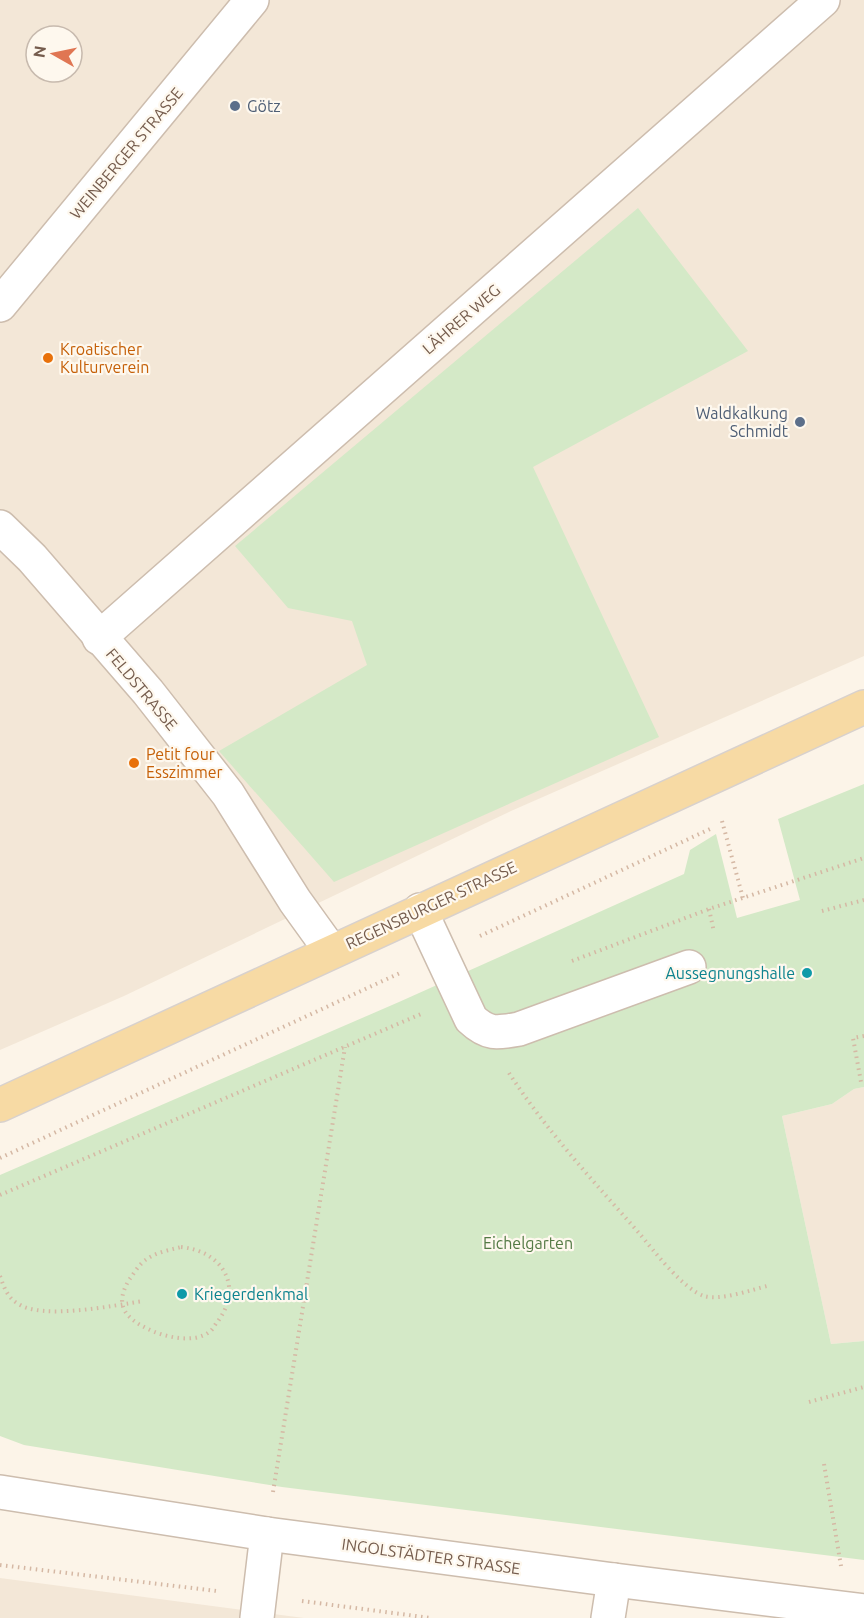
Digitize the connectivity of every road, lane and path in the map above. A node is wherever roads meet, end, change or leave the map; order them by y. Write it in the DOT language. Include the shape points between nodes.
graph roads {
  1 [pos="252,0"];
  2 [pos="823,0"];
  3 [pos="0,304"];
  4 [pos="0,526"];
  5 [pos="99,638"];
  6 [pos="864,707"];
  7 [pos="710,778"];
  8 [pos="864,858"];
  9 [pos="742,898"];
  10 [pos="864,900"];
  11 [pos="420,910"];
  12 [pos="822,911"];
  13 [pos="331,951"];
  14 [pos="565,963"];
  15 [pos="689,967"];
  16 [pos="459,997"];
  17 [pos="490,1032"];
  18 [pos="864,1036"];
  19 [pos="345,1047"];
  20 [pos="864,1081"];
  21 [pos="0,1105"];
  22 [pos="0,1195"];
  23 [pos="0,1276"];
  24 [pos="767,1286"];
  25 [pos="144,1301"];
  26 [pos="122,1304"];
  27 [pos="864,1388"];
  28 [pos="809,1402"];
  29 [pos="824,1464"];
  30 [pos="0,1492"];
  31 [pos="267,1534"];
  32 [pos="614,1580"];
  33 [pos="856,1609"];
  34 [pos="257,1618"];
  35 [pos="608,1618"];
  1 -- 3 [label="street, WEINBERGER STRASSE"];
  2 -- 5 [label="street, LÄHRER WEG"];
  4 -- 5 [label="street, FELDSTRASSE"];
  5 -- 13 [label="street, FELDSTRASSE" via="148,692 228,794"];
  6 -- 7 [label="main road, REGENSBURGER STRASSE"];
  7 -- 9 [label="path"];
  7 -- 11 [label="main road, REGENSBURGER STRASSE"];
  8 -- 9 [label="path"];
  9 -- 14 [label="path"];
  10 -- 12 [label="path"];
  11 -- 13 [label="main road, REGENSBURGER STRASSE"];
  11 -- 16 [label="street"];
  13 -- 21 [label="main road, REGENSBURGER STRASSE"];
  15 -- 17 [label="street" via="519,1029"];
  16 -- 17 [label="street" via="471,1019"];
  16 -- 19 [label="path"];
  17 -- 24 [label="path" via="496,1050 521,1091 593,1181 692,1289 705,1297 717,1297"];
  18 -- 20 [label="path" via="853,1038 861,1082"];
  19 -- 22 [label="path"];
  19 -- 31 [label="path"];
  23 -- 26 [label="path" via="11,1299 27,1308 61,1311"];
  25 -- 26 [label="path"];
  26 -- 26 [label="path" via="125,1287 145,1260 160,1252 197,1249 220,1265 228,1283 227,1305 221,1316 210,1332 199,1336 160,1335 130,1318"];
  27 -- 28 [label="path"];
  29 -- 33 [label="path"];
  30 -- 31 [label="street, INGOLSTÄDTER STRASSE"];
  31 -- 32 [label="street, INGOLSTÄDTER STRASSE"];
  31 -- 34 [label="street"];
  32 -- 33 [label="street, INGOLSTÄDTER STRASSE"];
  32 -- 35 [label="street"];
}
